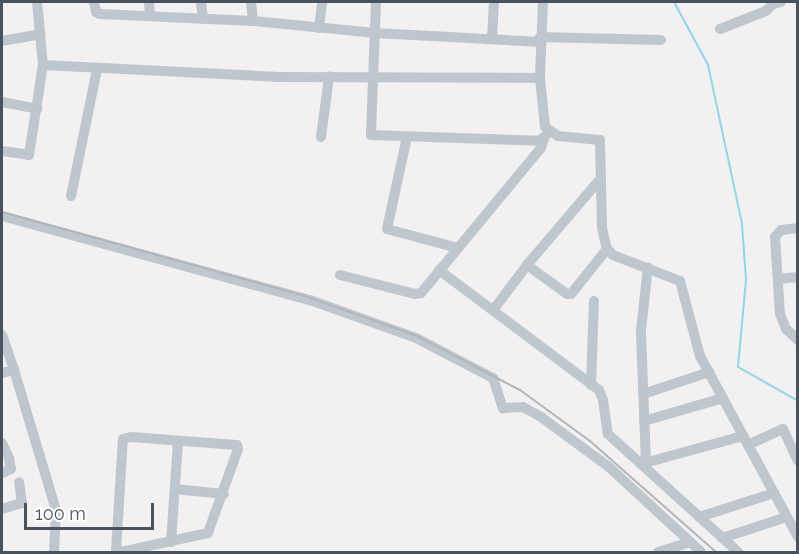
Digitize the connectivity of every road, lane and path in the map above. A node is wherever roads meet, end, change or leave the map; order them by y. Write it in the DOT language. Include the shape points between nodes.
graph roads {
  1 [pos="37,2"];
  2 [pos="94,2"];
  3 [pos="148,2"];
  4 [pos="201,2"];
  5 [pos="251,2"];
  6 [pos="322,2"];
  7 [pos="376,2"];
  8 [pos="494,2"];
  9 [pos="543,2"];
  10 [pos="781,2"];
  11 [pos="150,16"];
  12 [pos="203,19"];
  13 [pos="253,21"];
  14 [pos="319,28"];
  15 [pos="720,29"];
  16 [pos="375,33"];
  17 [pos="40,34"];
  18 [pos="492,39"];
  19 [pos="540,39"];
  20 [pos="661,40"];
  21 [pos="2,41"];
  22 [pos="43,65"];
  23 [pos="97,69"];
  24 [pos="329,77"];
  25 [pos="371,77"];
  26 [pos="540,78"];
  27 [pos="2,102"];
  28 [pos="37,109"];
  29 [pos="547,135"];
  30 [pos="321,137"];
  31 [pos="406,137"];
  32 [pos="2,152"];
  33 [pos="601,178"];
  34 [pos="70,196"];
  35 [pos="2,216"];
  36 [pos="798,228"];
  37 [pos="458,248"];
  38 [pos="607,249"];
  39 [pos="527,265"];
  40 [pos="648,267"];
  41 [pos="440,270"];
  42 [pos="340,275"];
  43 [pos="798,277"];
  44 [pos="778,279"];
  45 [pos="594,301"];
  46 [pos="494,309"];
  47 [pos="798,327"];
  48 [pos="786,329"];
  49 [pos="2,335"];
  50 [pos="798,340"];
  51 [pos="14,370"];
  52 [pos="709,372"];
  53 [pos="2,373"];
  54 [pos="591,385"];
  55 [pos="643,394"];
  56 [pos="723,398"];
  57 [pos="644,421"];
  58 [pos="746,440"];
  59 [pos="178,441"];
  60 [pos="2,443"];
  61 [pos="798,461"];
  62 [pos="644,463"];
  63 [pos="2,473"];
  64 [pos="19,482"];
  65 [pos="175,489"];
  66 [pos="774,493"];
  67 [pos="224,494"];
  68 [pos="2,509"];
  69 [pos="699,517"];
  70 [pos="787,517"];
  71 [pos="798,537"];
  72 [pos="722,538"];
  73 [pos="171,542"];
  74 [pos="690,542"];
  75 [pos="54,552"];
  76 [pos="118,552"];
  77 [pos="658,552"];
  78 [pos="701,552"];
  79 [pos="738,552"];
  1 -- 17 [label="street"];
  2 -- 11 [label="street" via="98,14"];
  3 -- 11 [label="street"];
  4 -- 12 [label="street"];
  5 -- 13 [label="street"];
  6 -- 14 [label="street"];
  7 -- 16 [label="street"];
  8 -- 18 [label="street"];
  9 -- 19 [label="street"];
  10 -- 15 [label="street"];
  11 -- 12 [label="street"];
  12 -- 13 [label="street"];
  13 -- 14 [label="street"];
  14 -- 16 [label="street"];
  16 -- 18 [label="street"];
  16 -- 25 [label="street"];
  17 -- 21 [label="street"];
  17 -- 22 [label="street"];
  18 -- 19 [label="street"];
  19 -- 20 [label="street"];
  19 -- 26 [label="street"];
  22 -- 23 [label="street"];
  22 -- 28 [label="street"];
  23 -- 24 [label="street"];
  23 -- 34 [label="street"];
  24 -- 25 [label="street"];
  24 -- 30 [label="street"];
  25 -- 26 [label="street"];
  25 -- 31 [label="street" via="370,135"];
  26 -- 29 [label="street"];
  27 -- 28 [label="street"];
  28 -- 32 [label="street" via="29,155"];
  29 -- 31 [label="street"];
  29 -- 33 [label="street" via="600,140"];
  29 -- 37 [label="street" via="541,148"];
  31 -- 37 [label="street" via="387,229"];
  33 -- 38 [label="street" via="602,228"];
  33 -- 39 [label="street"];
  35 -- 74 [label="street" via="310,300 416,338 493,378 503,408 523,407 541,417 609,467"];
  36 -- 44 [label="street" via="781,230 775,237"];
  37 -- 41 [label="street"];
  38 -- 39 [label="street" via="571,294"];
  38 -- 40 [label="street" via="613,255"];
  39 -- 46 [label="street"];
  40 -- 52 [label="street" via="680,281 700,356"];
  40 -- 55 [label="street" via="641,330"];
  41 -- 42 [label="street" via="418,294"];
  41 -- 46 [label="street"];
  43 -- 44 [label="street"];
  44 -- 48 [label="street" via="780,314"];
  45 -- 54 [label="street"];
  46 -- 54 [label="street"];
  47 -- 48 [label="street"];
  48 -- 50 [label="street"];
  49 -- 51 [label="street"];
  51 -- 53 [label="street"];
  51 -- 75 [label="street" via="56,510"];
  52 -- 55 [label="street"];
  52 -- 56 [label="street"];
  54 -- 62 [label="street" via="602,394 608,434"];
  55 -- 57 [label="street"];
  56 -- 57 [label="street"];
  56 -- 58 [label="street"];
  57 -- 62 [label="street"];
  58 -- 61 [label="street" via="783,429"];
  58 -- 62 [label="street"];
  58 -- 66 [label="street"];
  59 -- 65 [label="street"];
  59 -- 67 [label="street" via="237,445"];
  59 -- 76 [label="street" via="123,439"];
  60 -- 63 [label="street" via="11,469"];
  62 -- 69 [label="street"];
  64 -- 68 [label="street" via="22,503"];
  65 -- 67 [label="street"];
  65 -- 73 [label="street"];
  66 -- 69 [label="street"];
  66 -- 70 [label="street"];
  67 -- 73 [label="street" via="208,533"];
  69 -- 72 [label="street"];
  70 -- 71 [label="street"];
  70 -- 72 [label="street"];
  72 -- 79 [label="street"];
  73 -- 76 [label="street"];
  74 -- 77 [label="street"];
  74 -- 78 [label="street"];
}
